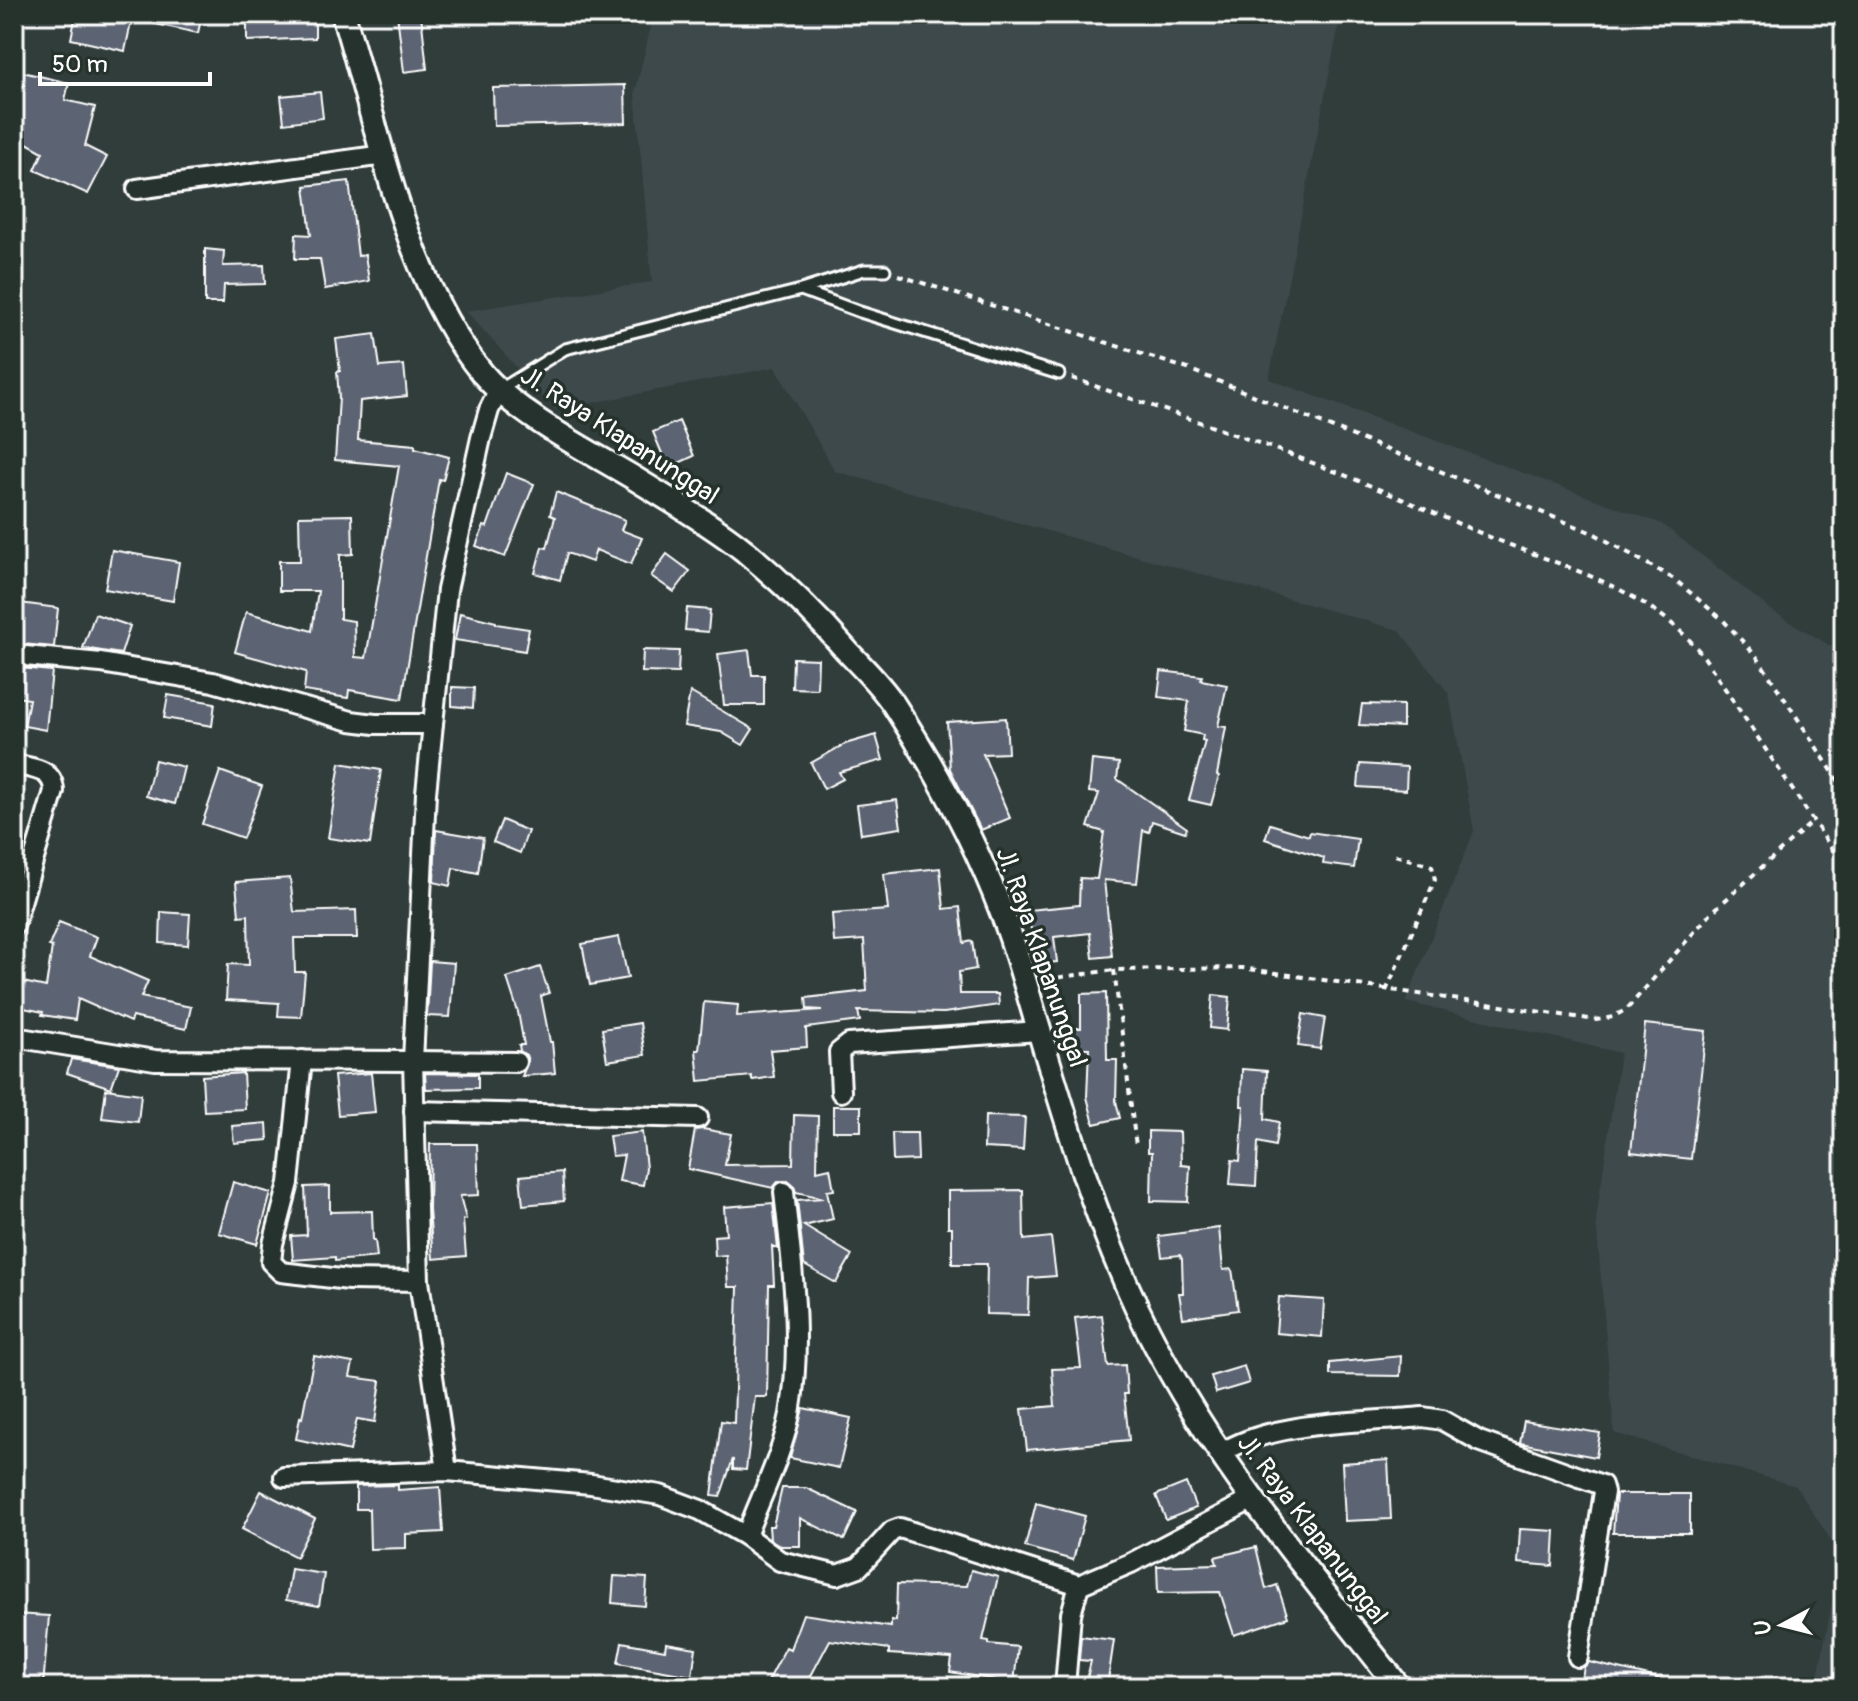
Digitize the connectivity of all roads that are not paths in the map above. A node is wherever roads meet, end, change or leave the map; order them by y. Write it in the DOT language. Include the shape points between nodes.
graph roads {
  1 [pos="343,14"];
  2 [pos="384,155"];
  3 [pos="137,189"];
  4 [pos="885,270"];
  5 [pos="801,290"];
  6 [pos="1059,374"];
  7 [pos="499,390"];
  8 [pos="14,655"];
  9 [pos="433,724"];
  10 [pos="14,764"];
  11 [pos="14,926"];
  12 [pos="1039,1031"];
  13 [pos="14,1037"];
  14 [pos="302,1060"];
  15 [pos="413,1061"];
  16 [pos="516,1062"];
  17 [pos="841,1092"];
  18 [pos="414,1111"];
  19 [pos="698,1118"];
  20 [pos="784,1192"];
  21 [pos="419,1281"];
  22 [pos="1220,1454"];
  23 [pos="447,1471"];
  24 [pos="284,1477"];
  25 [pos="1251,1500"];
  26 [pos="746,1536"];
  27 [pos="1079,1585"];
  28 [pos="1578,1657"];
  29 [pos="1065,1687"];
  30 [pos="1399,1687"];
  1 -- 2 [label="street, Jl. Raya Klapanunggal"];
  2 -- 3 [label="street"];
  2 -- 7 [label="street, Jl. Raya Klapanunggal" via="397,204 440,308 462,346"];
  4 -- 5 [label="lane" via="864,270"];
  5 -- 6 [label="lane"];
  5 -- 7 [label="lane" via="565,349"];
  7 -- 9 [label="street" via="481,438 447,590"];
  7 -- 12 [label="street, Jl. Raya Klapanunggal" via="742,549 822,622 890,699 944,785 987,875"];
  8 -- 9 [label="street" via="213,682 363,723"];
  9 -- 15 [label="street"];
  10 -- 11 [label="street" via="47,772 54,791"];
  12 -- 17 [label="street" via="849,1044 840,1048 838,1057"];
  12 -- 22 [label="street, Jl. Raya Klapanunggal" via="1137,1309"];
  13 -- 14 [label="street" via="155,1060"];
  14 -- 15 [label="street"];
  14 -- 21 [label="street" via="289,1183 271,1262 281,1272"];
  15 -- 16 [label="street"];
  15 -- 18 [label="street"];
  18 -- 19 [label="street"];
  18 -- 21 [label="street"];
  20 -- 26 [label="street" via="797,1312 790,1412"];
  21 -- 23 [label="street"];
  22 -- 25 [label="street, Jl. Raya Klapanunggal"];
  22 -- 28 [label="street" via="1236,1443 1285,1429 1423,1417 1602,1485"];
  23 -- 24 [label="street"];
  23 -- 26 [label="street" via="660,1495"];
  25 -- 27 [label="street"];
  25 -- 30 [label="street, Jl. Raya Klapanunggal"];
  26 -- 27 [label="street" via="780,1561 837,1575 859,1567 892,1531 908,1529"];
  27 -- 29 [label="street"];
}
